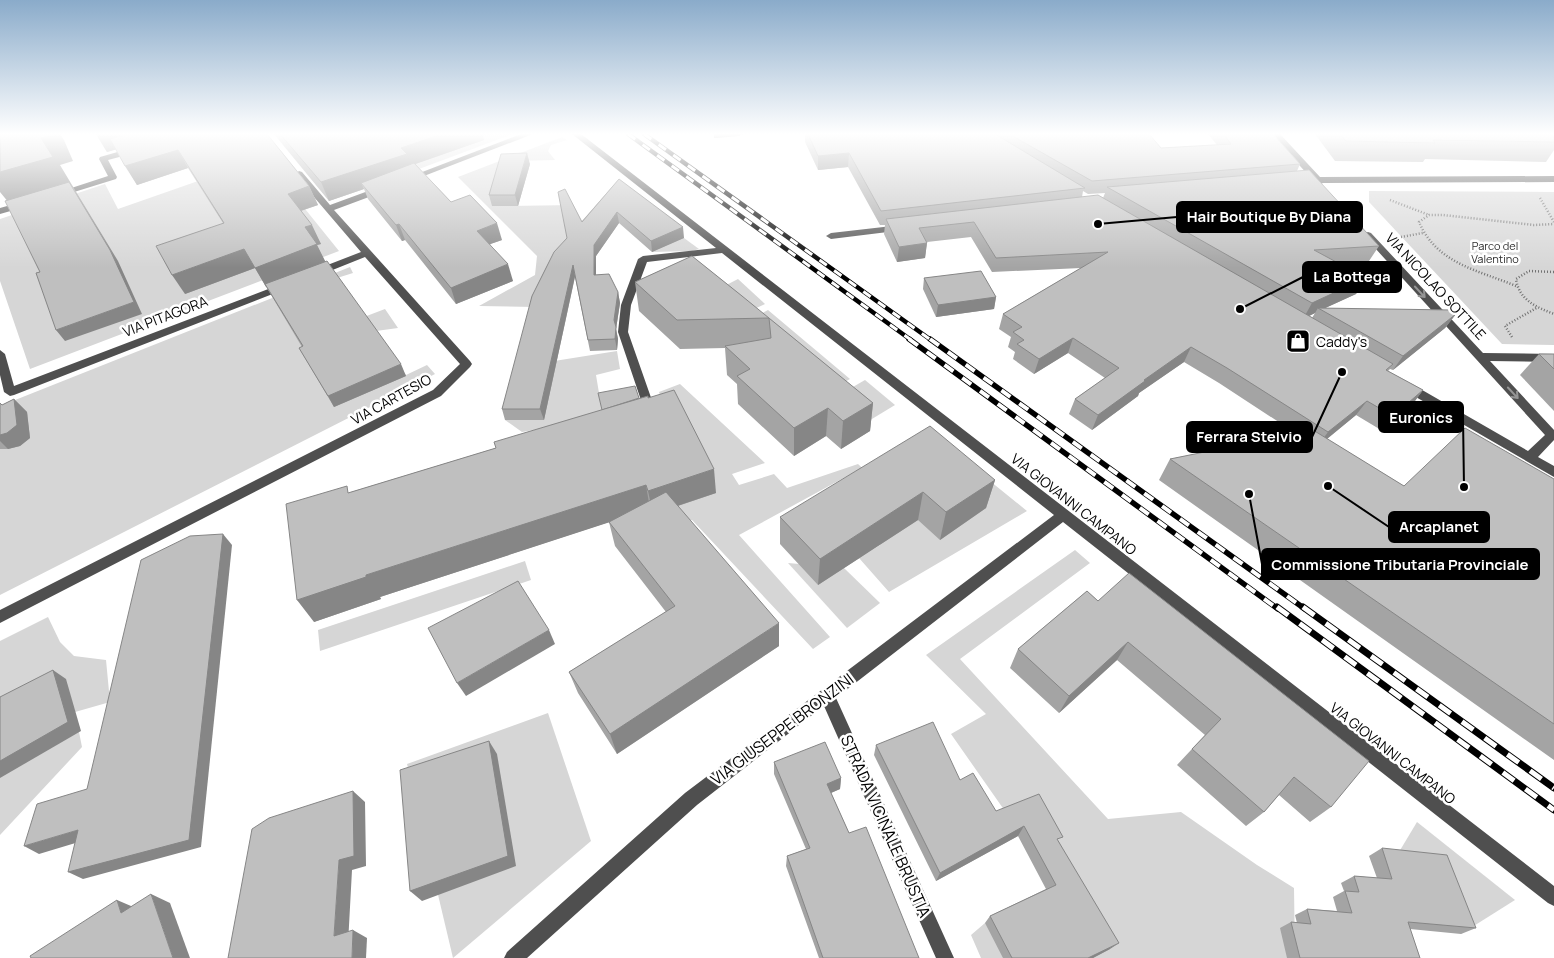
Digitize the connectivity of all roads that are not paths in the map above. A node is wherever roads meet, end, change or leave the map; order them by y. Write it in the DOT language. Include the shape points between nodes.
graph roads {
  1 [pos="107,179"];
  2 [pos="303,179"];
  3 [pos="410,179"];
  4 [pos="633,179"];
  5 [pos="1316,179"];
  6 [pos="1554,180"];
  7 [pos="1287,182"];
  8 [pos="1330,193"];
  9 [pos="47,197"];
  10 [pos="38,200"];
  11 [pos="328,209"];
  12 [pos="0,212"];
  13 [pos="910,226"];
  14 [pos="1362,229"];
  15 [pos="831,236"];
  16 [pos="725,250"];
  17 [pos="367,253"];
  18 [pos="0,354"];
  19 [pos="1480,357"];
  20 [pos="1554,358"];
  21 [pos="1398,382"];
  22 [pos="649,409"];
  23 [pos="1529,458"];
  24 [pos="1554,472"];
  25 [pos="1063,515"];
  26 [pos="0,617"];
  27 [pos="827,695"];
  28 [pos="1554,897"];
  29 [pos="513,958"];
  30 [pos="945,958"];
  1 -- 9 [label="street"];
  2 -- 11 [label="street, VIA CARTESIO"];
  3 -- 11 [label="street"];
  4 -- 16 [label="street, VIA GIOVANNI CAMPANO"];
  5 -- 6 [label="street"];
  5 -- 7 [label="street"];
  5 -- 8 [label="street"];
  10 -- 12 [label="street"];
  11 -- 17 [label="street, VIA CARTESIO"];
  13 -- 15 [label="street"];
  14 -- 19 [label="street, VIA NICOLAO SOTTILE, one-way"];
  16 -- 22 [label="street" via="643,259 626,305 623,332"];
  16 -- 25 [label="street, VIA GIOVANNI CAMPANO"];
  17 -- 18 [label="street, VIA PITAGORA" via="10,392"];
  17 -- 26 [label="street, VIA CARTESIO" via="466,364 437,393"];
  19 -- 20 [label="street"];
  19 -- 23 [label="street, VIA NICOLAO SOTTILE, one-way" via="1552,435"];
  21 -- 23 [label="street"];
  23 -- 24 [label="street"];
  25 -- 27 [label="street, VIA GIUSEPPE BRONZINI"];
  25 -- 28 [label="street, VIA GIOVANNI CAMPANO"];
  27 -- 29 [label="street, VIA GIUSEPPE BRONZINI" via="690,799"];
  27 -- 30 [label="street, STRADA VICINALE BRUSTIA"];
}
